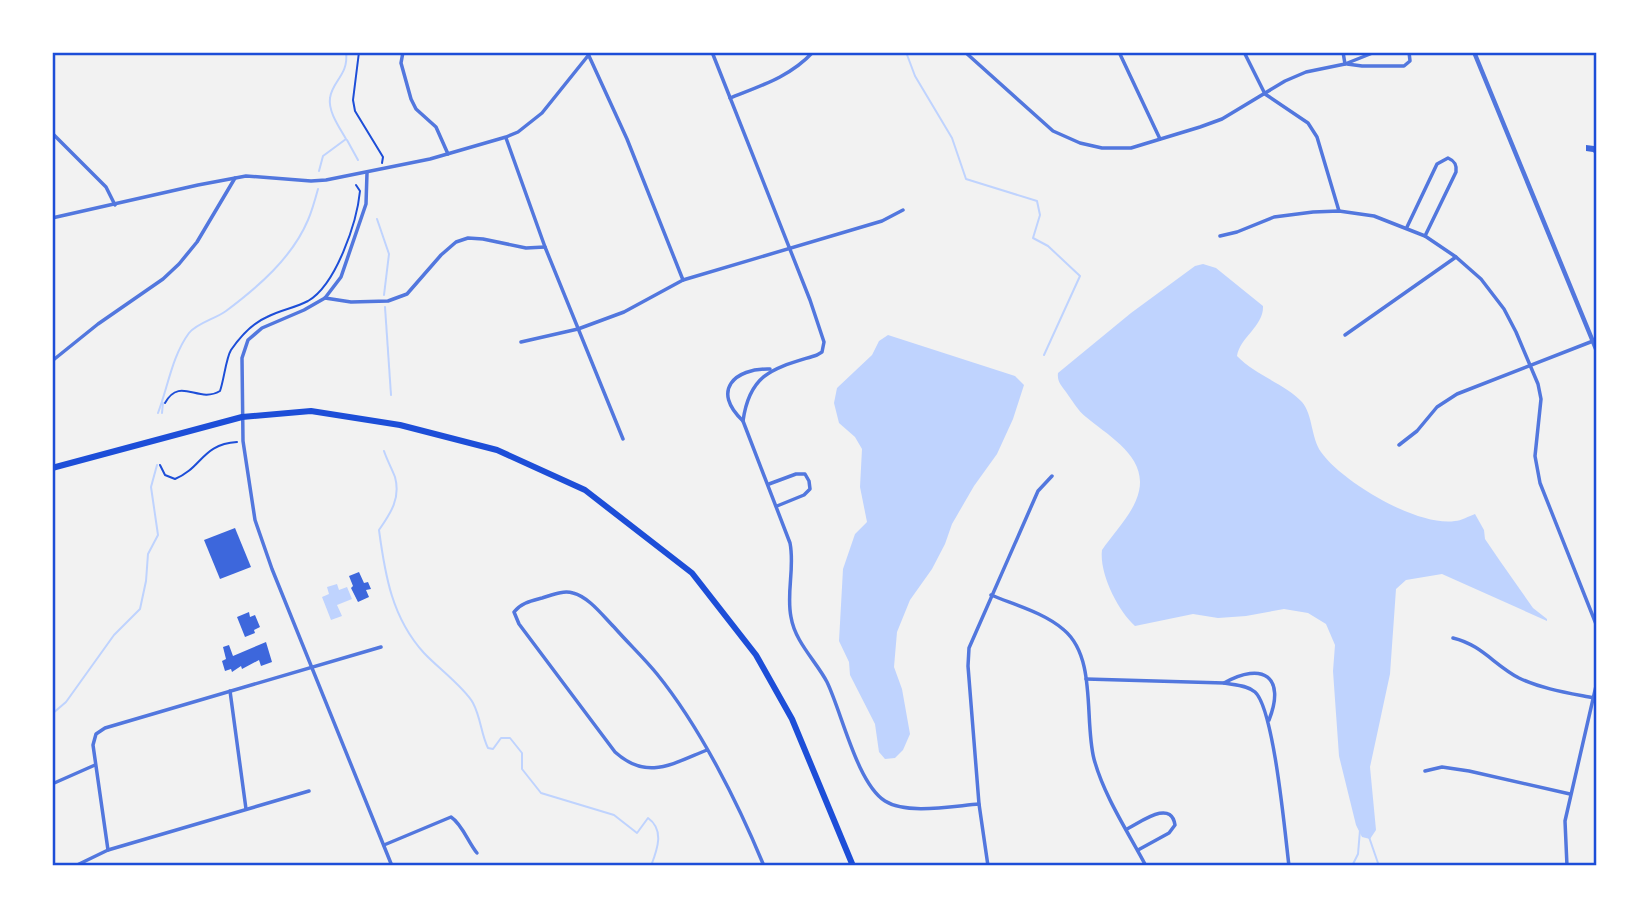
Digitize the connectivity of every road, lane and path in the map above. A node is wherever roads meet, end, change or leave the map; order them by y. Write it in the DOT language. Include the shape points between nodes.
graph roads {
  1 [pos="359,52"];
  2 [pos="403,52"];
  3 [pos="712,52"];
  4 [pos="813,52"];
  5 [pos="965,52"];
  6 [pos="1119,52"];
  7 [pos="1244,52"];
  8 [pos="1343,52"];
  9 [pos="1375,52"];
  10 [pos="1409,52"];
  11 [pos="1474,52"];
  12 [pos="590,54"];
  13 [pos="1345,64"];
  14 [pos="1265,94"];
  15 [pos="730,98"];
  16 [pos="52,133"];
  17 [pos="506,137"];
  18 [pos="1161,140"];
  19 [pos="448,154"];
  20 [pos="380,164"];
  21 [pos="367,173"];
  22 [pos="235,178"];
  23 [pos="356,185"];
  24 [pos="115,205"];
  25 [pos="903,209"];
  26 [pos="1339,211"];
  27 [pos="52,218"];
  28 [pos="1407,227"];
  29 [pos="1220,236"];
  30 [pos="1425,236"];
  31 [pos="545,247"];
  32 [pos="789,249"];
  33 [pos="1456,257"];
  34 [pos="683,280"];
  35 [pos="326,298"];
  36 [pos="578,329"];
  37 [pos="1345,335"];
  38 [pos="1593,341"];
  39 [pos="521,342"];
  40 [pos="1597,349"];
  41 [pos="52,361"];
  42 [pos="1530,365"];
  43 [pos="772,369"];
  44 [pos="165,403"];
  45 [pos="242,417"];
  46 [pos="743,421"];
  47 [pos="623,439"];
  48 [pos="243,441"];
  49 [pos="1399,445"];
  50 [pos="160,465"];
  51 [pos="52,468"];
  52 [pos="1052,476"];
  53 [pos="769,484"];
  54 [pos="777,506"];
  55 [pos="992,595"];
  56 [pos="1597,624"];
  57 [pos="1453,638"];
  58 [pos="381,647"];
  59 [pos="312,667"];
  60 [pos="1086,679"];
  61 [pos="1224,683"];
  62 [pos="1597,686"];
  63 [pos="230,691"];
  64 [pos="1594,698"];
  65 [pos="1268,722"];
  66 [pos="707,750"];
  67 [pos="96,765"];
  68 [pos="1425,771"];
  69 [pos="52,784"];
  70 [pos="309,791"];
  71 [pos="1570,794"];
  72 [pos="979,804"];
  73 [pos="246,808"];
  74 [pos="1127,829"];
  75 [pos="384,845"];
  76 [pos="108,850"];
  77 [pos="1138,850"];
  78 [pos="477,853"];
  79 [pos="75,866"];
  80 [pos="392,866"];
  81 [pos="764,866"];
  82 [pos="853,866"];
  83 [pos="988,866"];
  84 [pos="1146,866"];
  85 [pos="1289,866"];
  86 [pos="1567,866"];
  1 -- 20 [label="path" via="355,111 383,157"];
  2 -- 19 [label="street" via="401,63 411,99 436,127"];
  3 -- 15 [label="street"];
  4 -- 15 [label="street" via="786,75"];
  5 -- 18 [label="street" via="1053,131 1080,144 1131,148"];
  6 -- 18 [label="street"];
  7 -- 14 [label="street"];
  8 -- 13 [label="street"];
  9 -- 13 [label="street"];
  10 -- 13 [label="street" via="1410,61 1404,66"];
  11 -- 38 [label="street"];
  12 -- 17 [label="street" via="535,121"];
  12 -- 34 [label="street"];
  13 -- 14 [label="street" via="1306,72"];
  14 -- 18 [label="street" via="1222,119"];
  14 -- 26 [label="street" via="1308,123 1317,137"];
  15 -- 32 [label="street"];
  16 -- 24 [label="street" via="106,187"];
  17 -- 19 [label="street"];
  17 -- 31 [label="street"];
  19 -- 21 [label="street"];
  21 -- 22 [label="street" via="312,181"];
  21 -- 35 [label="street" via="366,204 341,277"];
  22 -- 24 [label="street"];
  22 -- 41 [label="street" via="179,264"];
  23 -- 44 [label="path" via="358,204 337,267 324,288 308,301 265,317 246,331 230,350 220,391 208,396 175,391"];
  24 -- 27 [label="street"];
  25 -- 32 [label="street" via="882,221"];
  26 -- 28 [label="street"];
  26 -- 29 [label="street" via="1274,217"];
  28 -- 30 [label="street"];
  28 -- 30 [label="street" via="1437,164 1448,158 1457,166 1456,172"];
  30 -- 33 [label="street"];
  31 -- 35 [label="street" via="468,238 441,254 407,294 388,301"];
  31 -- 36 [label="street"];
  32 -- 34 [label="street"];
  32 -- 43 [label="street" via="824,342 822,352"];
  33 -- 37 [label="street"];
  33 -- 42 [label="street" via="1504,309"];
  34 -- 36 [label="street" via="624,312"];
  35 -- 45 [label="street" via="262,328 248,340 242,358"];
  36 -- 39 [label="street"];
  36 -- 47 [label="street"];
  38 -- 40 [label="street"];
  38 -- 42 [label="street"];
  42 -- 49 [label="street" via="1457,394"];
  42 -- 56 [label="street" via="1541,399 1535,456 1540,483"];
  43 -- 46 [label="street" via="757,382 745,404"];
  43 -- 46 [label="street" via="743,372 731,384 730,404"];
  45 -- 48 [label="street"];
  45 -- 51 [label="main road"];
  45 -- 82 [label="main road" via="311,411 400,425 497,450 585,491 692,573 756,655 792,719"];
  46 -- 53 [label="street"];
  48 -- 50 [label="path" via="217,445 174,479 165,475"];
  48 -- 59 [label="street" via="255,520"];
  52 -- 55 [label="street" via="1038,491"];
  53 -- 54 [label="street"];
  53 -- 54 [label="street" via="796,474 805,474 810,481 804,495"];
  54 -- 72 [label="street" via="793,559 791,617 827,682 873,790 900,807"];
  55 -- 60 [label="street" via="1064,629 1081,654"];
  55 -- 72 [label="street" via="969,648"];
  57 -- 64 [label="street" via="1469,642 1521,679"];
  58 -- 59 [label="street"];
  59 -- 63 [label="street"];
  59 -- 75 [label="street"];
  60 -- 61 [label="street"];
  60 -- 74 [label="street" via="1095,763"];
  61 -- 65 [label="street" via="1254,690"];
  61 -- 65 [label="street" via="1251,673 1272,681 1276,702"];
  62 -- 64 [label="street"];
  63 -- 67 [label="street" via="105,728 96,734 93,745"];
  63 -- 73 [label="street"];
  64 -- 71 [label="street"];
  65 -- 85 [label="street"];
  66 -- 66 [label="street" via="654,769 624,760 514,612 524,603 564,592 580,596 657,673"];
  66 -- 81 [label="street"];
  67 -- 69 [label="street"];
  67 -- 76 [label="street"];
  68 -- 71 [label="street" via="1442,767 1469,771"];
  70 -- 73 [label="street"];
  71 -- 86 [label="street" via="1565,821"];
  72 -- 83 [label="street"];
  73 -- 76 [label="street"];
  74 -- 77 [label="street"];
  74 -- 77 [label="street" via="1158,813 1174,818 1169,833"];
  75 -- 78 [label="street" via="451,817"];
  75 -- 80 [label="street"];
  76 -- 79 [label="street"];
  77 -- 84 [label="street"];
}
